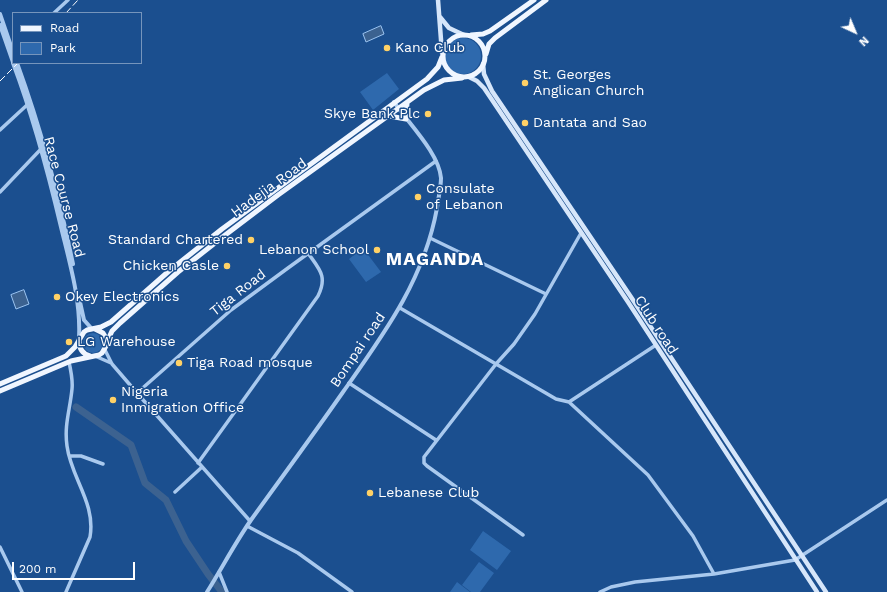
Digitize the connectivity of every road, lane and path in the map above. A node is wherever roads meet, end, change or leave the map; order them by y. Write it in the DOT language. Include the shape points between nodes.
graph roads {
  1 [pos="68,0"];
  2 [pos="438,0"];
  3 [pos="534,0"];
  4 [pos="546,0"];
  5 [pos="55,12"];
  6 [pos="0,14"];
  7 [pos="439,15"];
  8 [pos="0,25"];
  9 [pos="1,34"];
  10 [pos="466,35"];
  11 [pos="12,52"];
  12 [pos="442,55"];
  13 [pos="485,57"];
  14 [pos="13,64"];
  15 [pos="17,64"];
  16 [pos="483,64"];
  17 [pos="469,77"];
  18 [pos="462,78"];
  19 [pos="394,102"];
  20 [pos="407,102"];
  21 [pos="27,104"];
  22 [pos="399,109"];
  23 [pos="389,116"];
  24 [pos="406,119"];
  25 [pos="0,130"];
  26 [pos="520,137"];
  27 [pos="40,149"];
  28 [pos="436,161"];
  29 [pos="0,192"];
  30 [pos="581,233"];
  31 [pos="430,238"];
  32 [pos="308,253"];
  33 [pos="546,294"];
  34 [pos="400,308"];
  35 [pos="93,329"];
  36 [pos="79,339"];
  37 [pos="655,339"];
  38 [pos="107,342"];
  39 [pos="656,346"];
  40 [pos="104,350"];
  41 [pos="93,356"];
  42 [pos="69,362"];
  43 [pos="112,364"];
  44 [pos="496,364"];
  45 [pos="349,383"];
  46 [pos="0,384"];
  47 [pos="0,391"];
  48 [pos="137,393"];
  49 [pos="569,402"];
  50 [pos="436,440"];
  51 [pos="70,456"];
  52 [pos="198,463"];
  53 [pos="103,464"];
  54 [pos="202,467"];
  55 [pos="175,492"];
  56 [pos="887,500"];
  57 [pos="250,521"];
  58 [pos="247,526"];
  59 [pos="523,535"];
  60 [pos="0,547"];
  61 [pos="802,555"];
  62 [pos="795,560"];
  63 [pos="219,572"];
  64 [pos="714,574"];
  65 [pos="611,587"];
  66 [pos="20,591"];
  67 [pos="66,592"];
  68 [pos="207,592"];
  69 [pos="227,592"];
  70 [pos="352,592"];
  71 [pos="600,592"];
  72 [pos="614,592"];
  73 [pos="817,592"];
  74 [pos="826,592"];
  1 -- 5 [label="street"];
  2 -- 7 [label="main road"];
  3 -- 10 [label="main road" via="490,31"];
  4 -- 13 [label="main road" via="495,38 486,50"];
  6 -- 11 [label="street, Race Course Road"];
  7 -- 10 [label="main road" via="450,28"];
  7 -- 12 [label="main road"];
  8 -- 9 [label="street, Race Course Road"];
  9 -- 11 [label="street, Race Course Road"];
  10 -- 12 [label="main road" via="450,40"];
  10 -- 13 [label="main road" via="474,37 482,45"];
  12 -- 18 [label="main road" via="446,69"];
  12 -- 19 [label="main road, Hadejia Road" via="434,73"];
  13 -- 16 [label="main road"];
  14 -- 21 [label="street, Race Course Road"];
  15 -- 35 [label="street, Race Course Road" via="57,192 83,317"];
  16 -- 17 [label="main road" via="476,74"];
  16 -- 26 [label="main road" via="484,74 492,91"];
  17 -- 18 [label="main road"];
  17 -- 26 [label="main road, Club road" via="484,88"];
  18 -- 20 [label="main road, Hadejia Road" via="452,78 435,84"];
  19 -- 22 [label="street, Bompai road"];
  19 -- 35 [label="main road, Hadejia Road" via="211,237 112,322"];
  20 -- 22 [label="main road, Hadejia Road"];
  20 -- 24 [label="main road"];
  21 -- 25 [label="street"];
  21 -- 27 [label="street, Race Course Road"];
  22 -- 23 [label="main road, Hadejia Road"];
  22 -- 24 [label="street, Bompai road"];
  23 -- 24 [label="main road"];
  23 -- 38 [label="main road, Hadejia Road" via="194,259 120,323"];
  24 -- 28 [label="street, Bompai road"];
  26 -- 30 [label="main road, Club road"];
  26 -- 37 [label="main road"];
  27 -- 29 [label="street"];
  27 -- 36 [label="street, Race Course Road" via="72,276 80,318"];
  28 -- 31 [label="street, Bompai road" via="441,178"];
  28 -- 32 [label="street, Tiga Road"];
  30 -- 33 [label="street"];
  30 -- 37 [label="main road, Club road"];
  31 -- 33 [label="street"];
  31 -- 34 [label="street, Bompai road"];
  32 -- 48 [label="street, Tiga Road" via="231,310"];
  32 -- 52 [label="street" via="323,280 322,289"];
  33 -- 44 [label="street" via="514,344"];
  34 -- 44 [label="street"];
  34 -- 45 [label="street, Bompai road"];
  35 -- 36 [label="main road" via="84,332"];
  35 -- 38 [label="main road" via="103,333"];
  36 -- 41 [label="main road" via="83,353"];
  36 -- 46 [label="main road" via="66,356"];
  37 -- 39 [label="main road, Club road"];
  37 -- 61 [label="main road"];
  38 -- 40 [label="main road"];
  39 -- 49 [label="street"];
  39 -- 62 [label="main road, Club road"];
  40 -- 41 [label="main road"];
  40 -- 43 [label="street"];
  41 -- 42 [label="main road"];
  41 -- 43 [label="street"];
  42 -- 47 [label="main road"];
  42 -- 51 [label="street" via="72,381 66,434"];
  43 -- 48 [label="street"];
  44 -- 49 [label="street" via="556,399"];
  44 -- 50 [label="street"];
  45 -- 50 [label="street"];
  45 -- 57 [label="street, Bompai road"];
  48 -- 52 [label="street"];
  49 -- 64 [label="street" via="648,475 693,536"];
  50 -- 59 [label="street" via="424,457 424,463"];
  51 -- 53 [label="street" via="81,456"];
  51 -- 67 [label="street" via="86,499 92,527"];
  52 -- 54 [label="street"];
  54 -- 55 [label="street"];
  54 -- 57 [label="street"];
  56 -- 61 [label="street"];
  57 -- 58 [label="street, Bompai road"];
  58 -- 63 [label="street, Bompai road"];
  58 -- 70 [label="street" via="298,552"];
  60 -- 66 [label="street"];
  61 -- 62 [label="street"];
  61 -- 74 [label="main road"];
  62 -- 64 [label="street"];
  62 -- 73 [label="main road, Club road"];
  63 -- 68 [label="street, Bompai road"];
  63 -- 69 [label="street"];
  64 -- 65 [label="street"];
  65 -- 71 [label="street"];
  65 -- 72 [label="street"];
}
